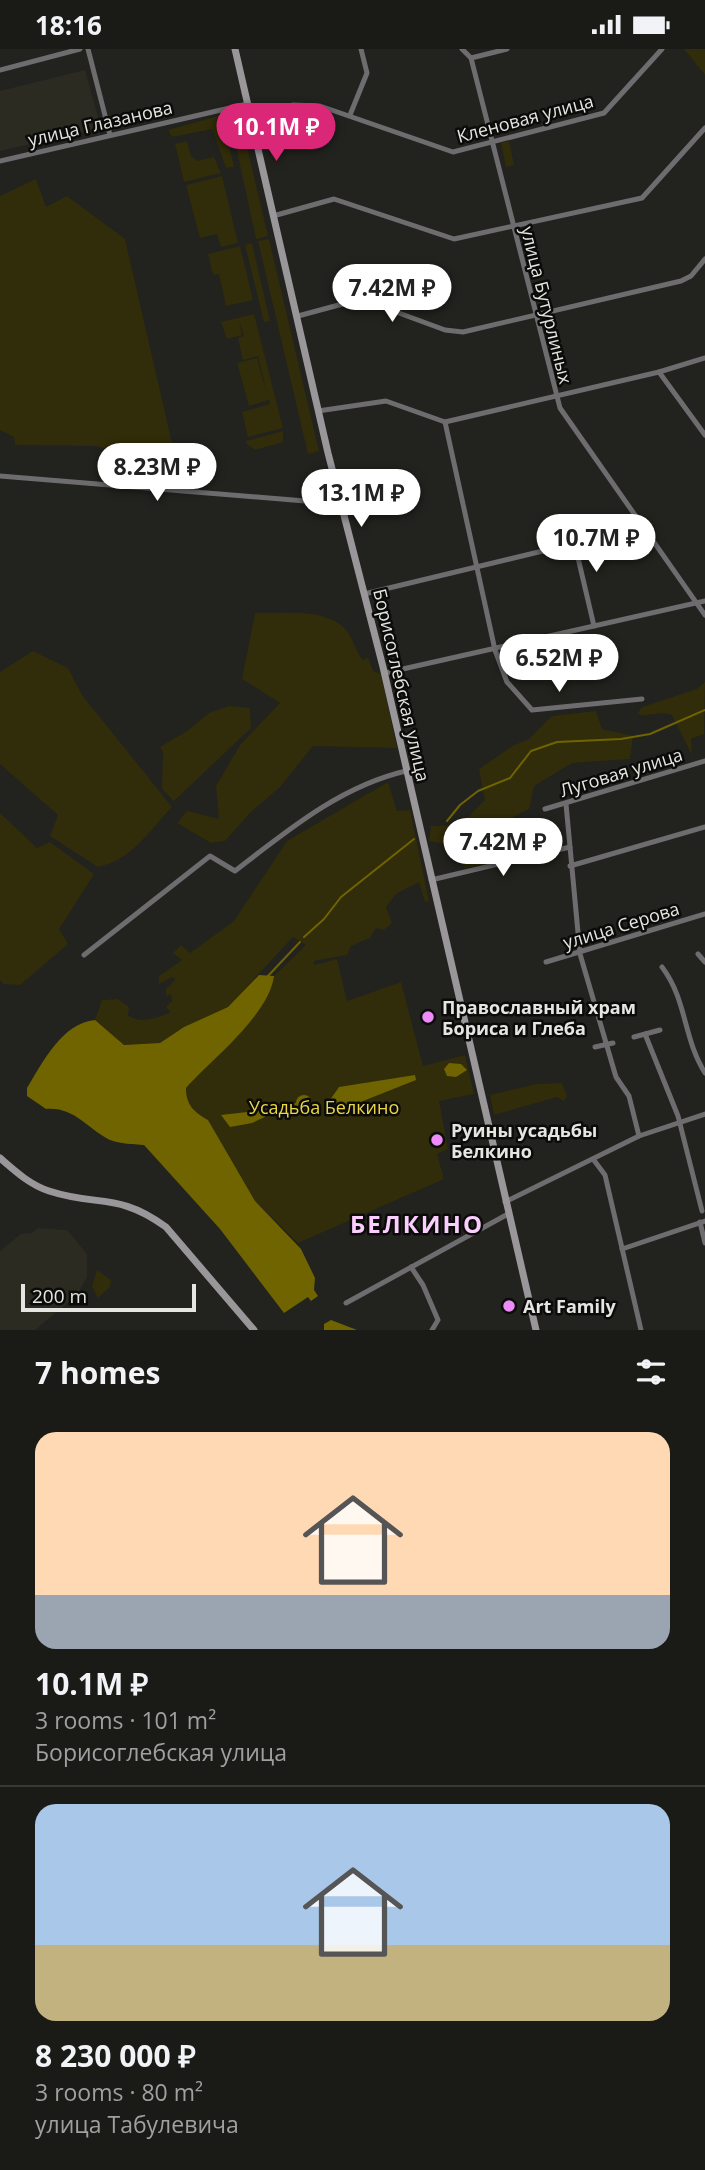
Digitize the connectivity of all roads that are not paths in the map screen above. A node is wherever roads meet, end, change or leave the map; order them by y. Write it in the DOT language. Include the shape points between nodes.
graph roads {
  1 [pos="80,49"];
  2 [pos="88,49"];
  3 [pos="235,49"];
  4 [pos="361,49"];
  5 [pos="462,49"];
  6 [pos="507,49"];
  7 [pos="662,49"];
  8 [pos="471,58"];
  9 [pos="0,70"];
  10 [pos="247,104"];
  11 [pos="350,115"];
  12 [pos="251,116"];
  13 [pos="705,128"];
  14 [pos="110,135"];
  15 [pos="492,143"];
  16 [pos="0,161"];
  17 [pos="273,216"];
  18 [pos="512,225"];
  19 [pos="705,259"];
  20 [pos="536,315"];
  21 [pos="298,316"];
  22 [pos="705,358"];
  23 [pos="659,372"];
  24 [pos="555,395"];
  25 [pos="318,411"];
  26 [pos="445,422"];
  27 [pos="705,434"];
  28 [pos="0,476"];
  29 [pos="341,505"];
  30 [pos="571,529"];
  31 [pos="576,543"];
  32 [pos="477,567"];
  33 [pos="364,594"];
  34 [pos="705,601"];
  35 [pos="697,603"];
  36 [pos="705,615"];
  37 [pos="594,626"];
  38 [pos="495,650"];
  39 [pos="385,673"];
  40 [pos="642,699"];
  41 [pos="705,761"];
  42 [pos="406,771"];
  43 [pos="566,804"];
  44 [pos="545,809"];
  45 [pos="705,827"];
  46 [pos="570,847"];
  47 [pos="570,866"];
  48 [pos="430,880"];
  49 [pos="705,914"];
  50 [pos="580,954"];
  51 [pos="698,954"];
  52 [pos="84,955"];
  53 [pos="546,962"];
  54 [pos="705,962"];
  55 [pos="662,967"];
  56 [pos="660,1030"];
  57 [pos="645,1034"];
  58 [pos="634,1037"];
  59 [pos="610,1044"];
  60 [pos="595,1047"];
  61 [pos="705,1073"];
  62 [pos="705,1114"];
  63 [pos="680,1122"];
  64 [pos="639,1136"];
  65 [pos="0,1158"];
  66 [pos="593,1159"];
  67 [pos="505,1202"];
  68 [pos="702,1211"];
  69 [pos="508,1214"];
  70 [pos="702,1221"];
  71 [pos="705,1243"];
  72 [pos="622,1249"];
  73 [pos="411,1266"];
  74 [pos="346,1303"];
  75 [pos="254,1330"];
  76 [pos="432,1330"];
  77 [pos="536,1330"];
  78 [pos="641,1330"];
  1 -- 9 [label="street"];
  2 -- 14 [label="street"];
  3 -- 10 [label="street, Борисоглебская улица"];
  4 -- 11 [label="street" via="367,73"];
  5 -- 8 [label="street"];
  6 -- 8 [label="street"];
  7 -- 15 [label="street, Кленовая улица" via="604,113"];
  8 -- 15 [label="street, улица Бутурлиных"];
  10 -- 12 [label="street, Борисоглебская улица"];
  10 -- 14 [label="street, улица Глазанова"];
  11 -- 12 [label="street, Кленовая улица" via="320,106 293,105"];
  11 -- 15 [label="street, Кленовая улица" via="453,152"];
  12 -- 17 [label="street, Борисоглебская улица"];
  13 -- 18 [label="street" via="642,198"];
  14 -- 16 [label="street, улица Глазанова"];
  15 -- 18 [label="street, улица Бутурлиных"];
  17 -- 18 [label="street" via="334,199 454,239"];
  17 -- 21 [label="street, Борисоглебская улица"];
  18 -- 20 [label="street, улица Бутурлиных"];
  19 -- 20 [label="street" via="681,281"];
  20 -- 21 [label="street" via="463,332 445,330 360,299"];
  20 -- 24 [label="street, улица Бутурлиных"];
  21 -- 25 [label="street, Борисоглебская улица"];
  22 -- 23 [label="street"];
  23 -- 24 [label="street"];
  23 -- 27 [label="street"];
  24 -- 26 [label="street"];
  24 -- 35 [label="street, улица Бутурлиных"];
  25 -- 26 [label="street" via="386,401"];
  25 -- 29 [label="street, Борисоглебская улица"];
  26 -- 32 [label="street"];
  28 -- 29 [label="street"];
  29 -- 33 [label="street, Борисоглебская улица"];
  30 -- 31 [label="street"];
  31 -- 32 [label="street"];
  31 -- 37 [label="street"];
  32 -- 33 [label="street"];
  32 -- 38 [label="street"];
  33 -- 39 [label="street, Борисоглебская улица"];
  34 -- 35 [label="street"];
  35 -- 36 [label="street, улица Бутурлиных"];
  35 -- 37 [label="street"];
  37 -- 38 [label="street"];
  38 -- 39 [label="street"];
  38 -- 40 [label="street" via="507,682 532,710"];
  39 -- 42 [label="street, Борисоглебская улица"];
  41 -- 43 [label="street, Луговая улица"];
  42 -- 48 [label="street, Борисоглебская улица"];
  42 -- 52 [label="street" via="383,775 311,813 235,871 210,856"];
  43 -- 44 [label="street, Луговая улица"];
  43 -- 46 [label="street"];
  45 -- 47 [label="street"];
  46 -- 47 [label="street"];
  46 -- 48 [label="street"];
  47 -- 50 [label="street"];
  48 -- 67 [label="street, Борисоглебская улица"];
  49 -- 50 [label="street, улица Серова"];
  50 -- 53 [label="street, улица Серова"];
  50 -- 59 [label="street"];
  51 -- 54 [label="street"];
  55 -- 61 [label="street" via="676,984 682,1024"];
  56 -- 57 [label="street"];
  57 -- 58 [label="street"];
  57 -- 63 [label="street"];
  59 -- 60 [label="street"];
  59 -- 64 [label="street" via="616,1077 629,1096"];
  62 -- 63 [label="street"];
  63 -- 64 [label="street"];
  63 -- 68 [label="street"];
  64 -- 66 [label="street"];
  65 -- 75 [label="street" via="46,1190 110,1200 151,1216 166,1227"];
  66 -- 67 [label="street"];
  66 -- 72 [label="street" via="606,1175"];
  67 -- 69 [label="street, Борисоглебская улица"];
  69 -- 73 [label="street"];
  69 -- 77 [label="street, Борисоглебская улица"];
  70 -- 71 [label="street"];
  70 -- 72 [label="street"];
  72 -- 78 [label="street"];
  73 -- 74 [label="street"];
  73 -- 76 [label="street" via="438,1320"];
}
